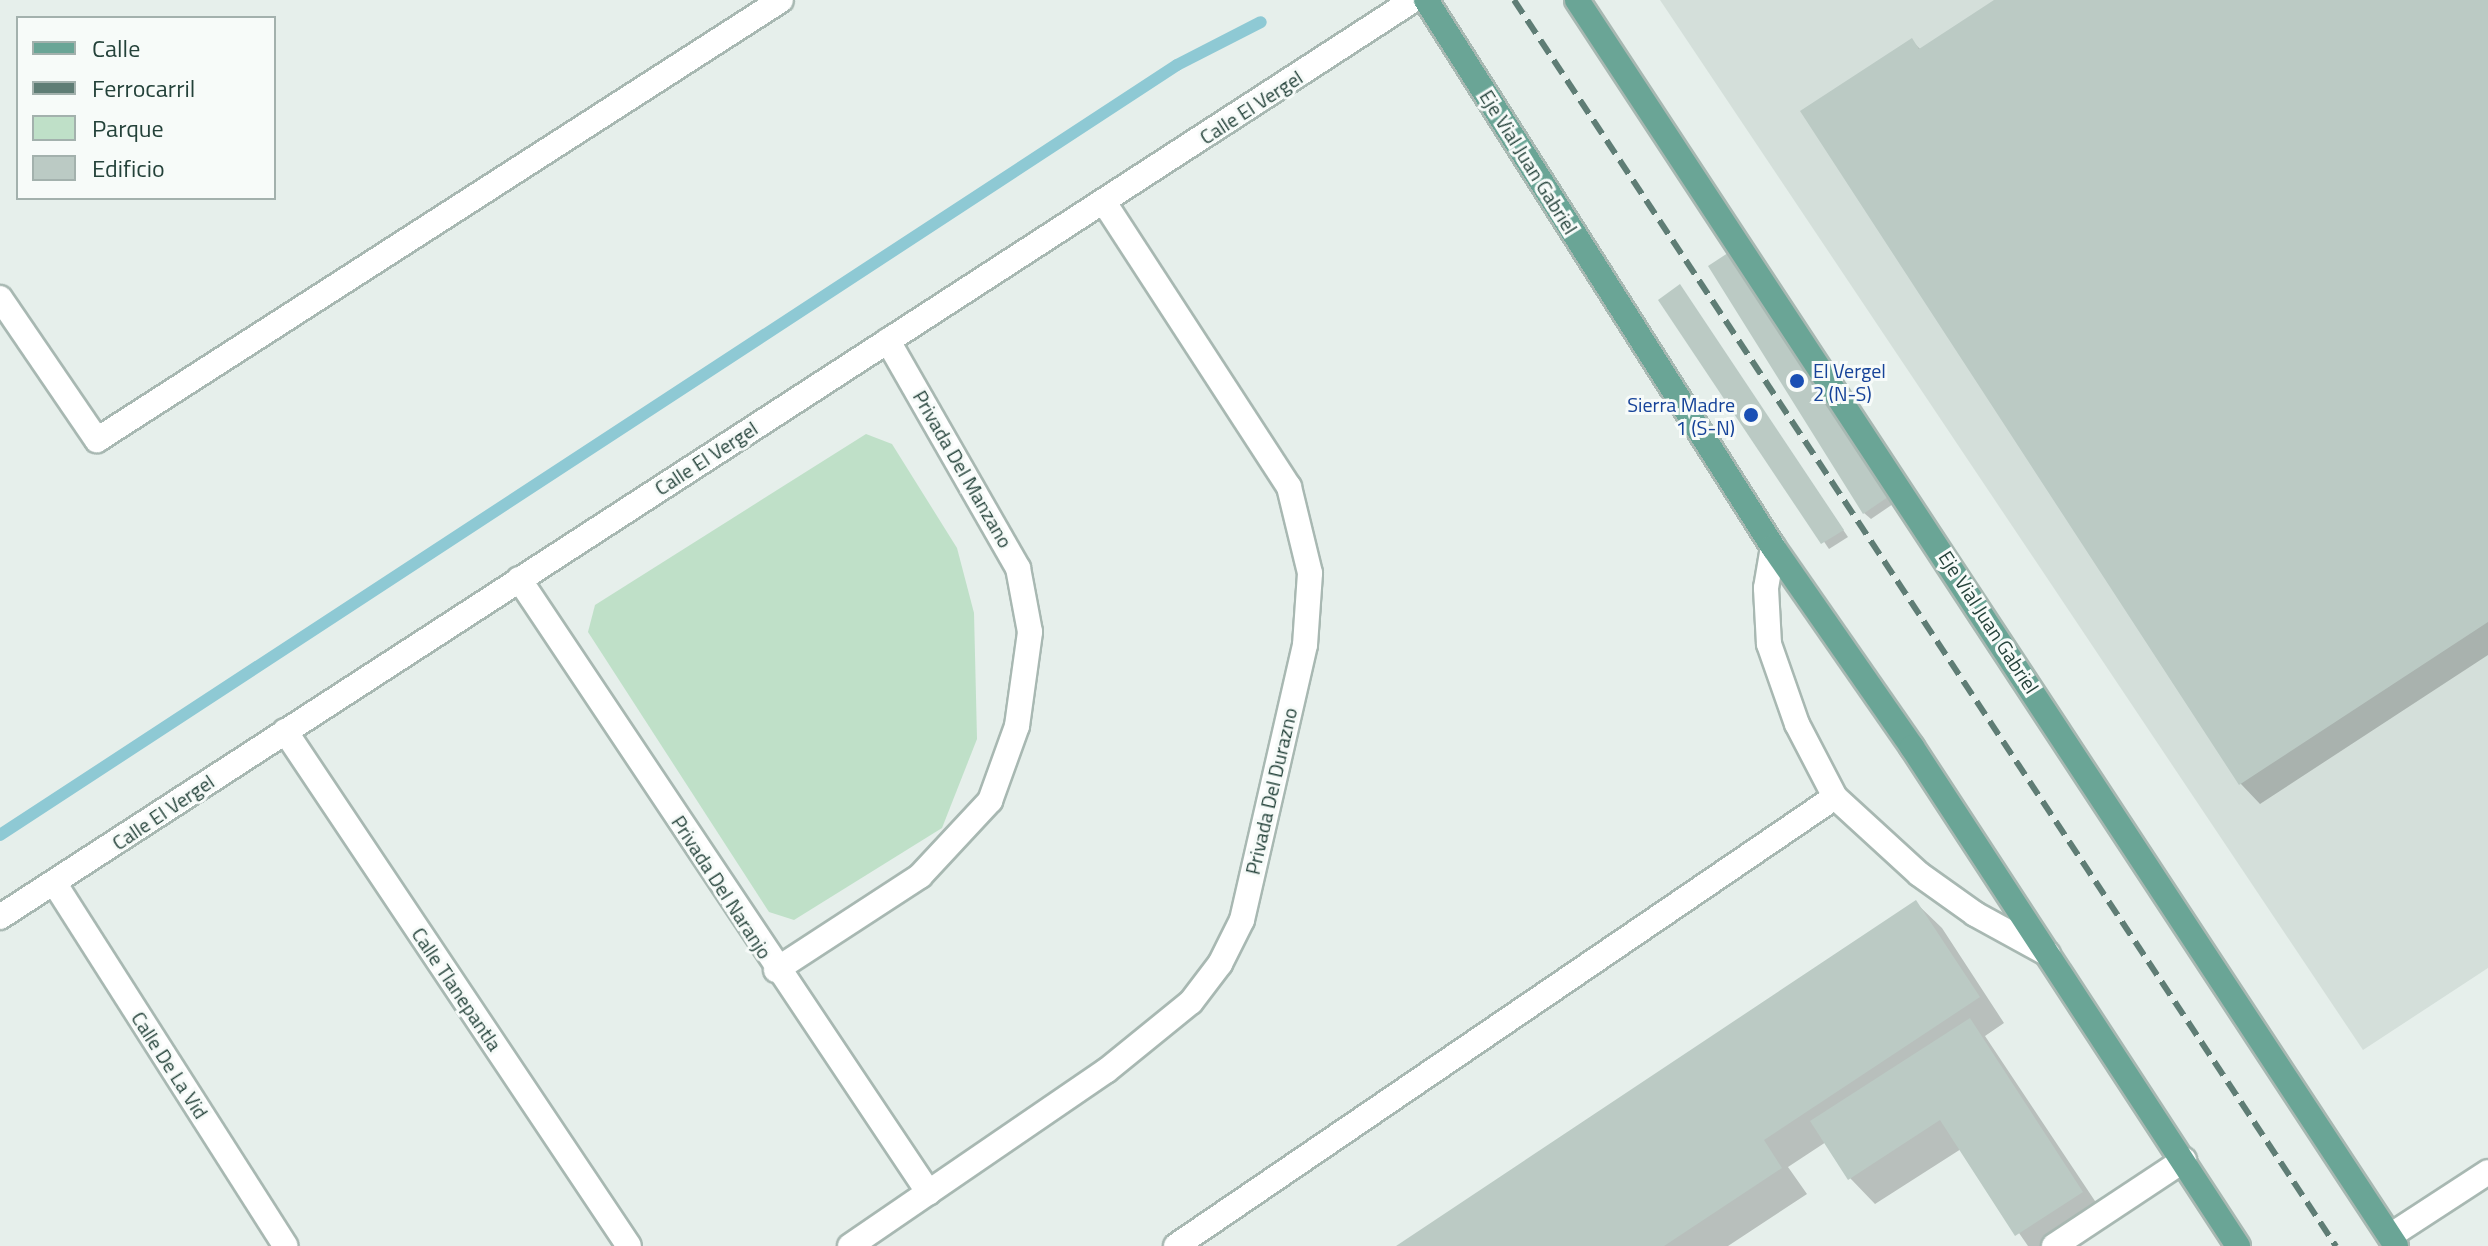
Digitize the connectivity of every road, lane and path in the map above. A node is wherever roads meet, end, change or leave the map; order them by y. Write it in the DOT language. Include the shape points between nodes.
graph roads {
  1 [pos="781,0"];
  2 [pos="1413,0"];
  3 [pos="1426,0"];
  4 [pos="1577,0"];
  5 [pos="1105,204"];
  6 [pos="0,298"];
  7 [pos="888,341"];
  8 [pos="1773,547"];
  9 [pos="519,579"];
  10 [pos="285,731"];
  11 [pos="1835,797"];
  12 [pos="55,884"];
  13 [pos="0,917"];
  14 [pos="2048,954"];
  15 [pos="776,970"];
  16 [pos="2184,1160"];
  17 [pos="2488,1172"];
  18 [pos="929,1193"];
  19 [pos="2393,1241"];
  20 [pos="286,1246"];
  21 [pos="629,1246"];
  22 [pos="850,1246"];
  23 [pos="1176,1246"];
  24 [pos="2054,1246"];
  25 [pos="2238,1246"];
  1 -- 6 [label="street" via="97,440"];
  2 -- 5 [label="street, Calle El Vergel"];
  3 -- 8 [label="main road, Eje Vial Juan Gabriel"];
  4 -- 19 [label="main road, Eje Vial Juan Gabriel"];
  5 -- 7 [label="street, Calle El Vergel"];
  5 -- 18 [label="street, Privada Del Durazno" via="1289,487 1310,573 1305,645 1242,920 1220,964 1191,1002 1106,1071"];
  7 -- 9 [label="street, Calle El Vergel"];
  7 -- 15 [label="street, Privada Del Manzano" via="1018,568 1030,632 1017,726 990,801 920,876"];
  8 -- 11 [label="street" via="1766,588 1769,644 1797,724"];
  8 -- 14 [label="main road, Eje Vial Juan Gabriel"];
  9 -- 10 [label="street, Calle El Vergel"];
  9 -- 15 [label="street, Privada Del Naranjo"];
  10 -- 12 [label="street, Calle El Vergel"];
  10 -- 21 [label="street, Calle Tlanepantla"];
  11 -- 14 [label="street" via="1919,874 1975,914"];
  11 -- 23 [label="street"];
  12 -- 13 [label="street, Calle El Vergel"];
  12 -- 20 [label="street, Calle De La Vid"];
  14 -- 16 [label="main road, Eje Vial Juan Gabriel"];
  15 -- 18 [label="street, Privada Del Naranjo"];
  16 -- 24 [label="street"];
  16 -- 25 [label="main road, Eje Vial Juan Gabriel"];
  17 -- 19 [label="street"];
  18 -- 22 [label="street, Privada Del Durazno"];
}
